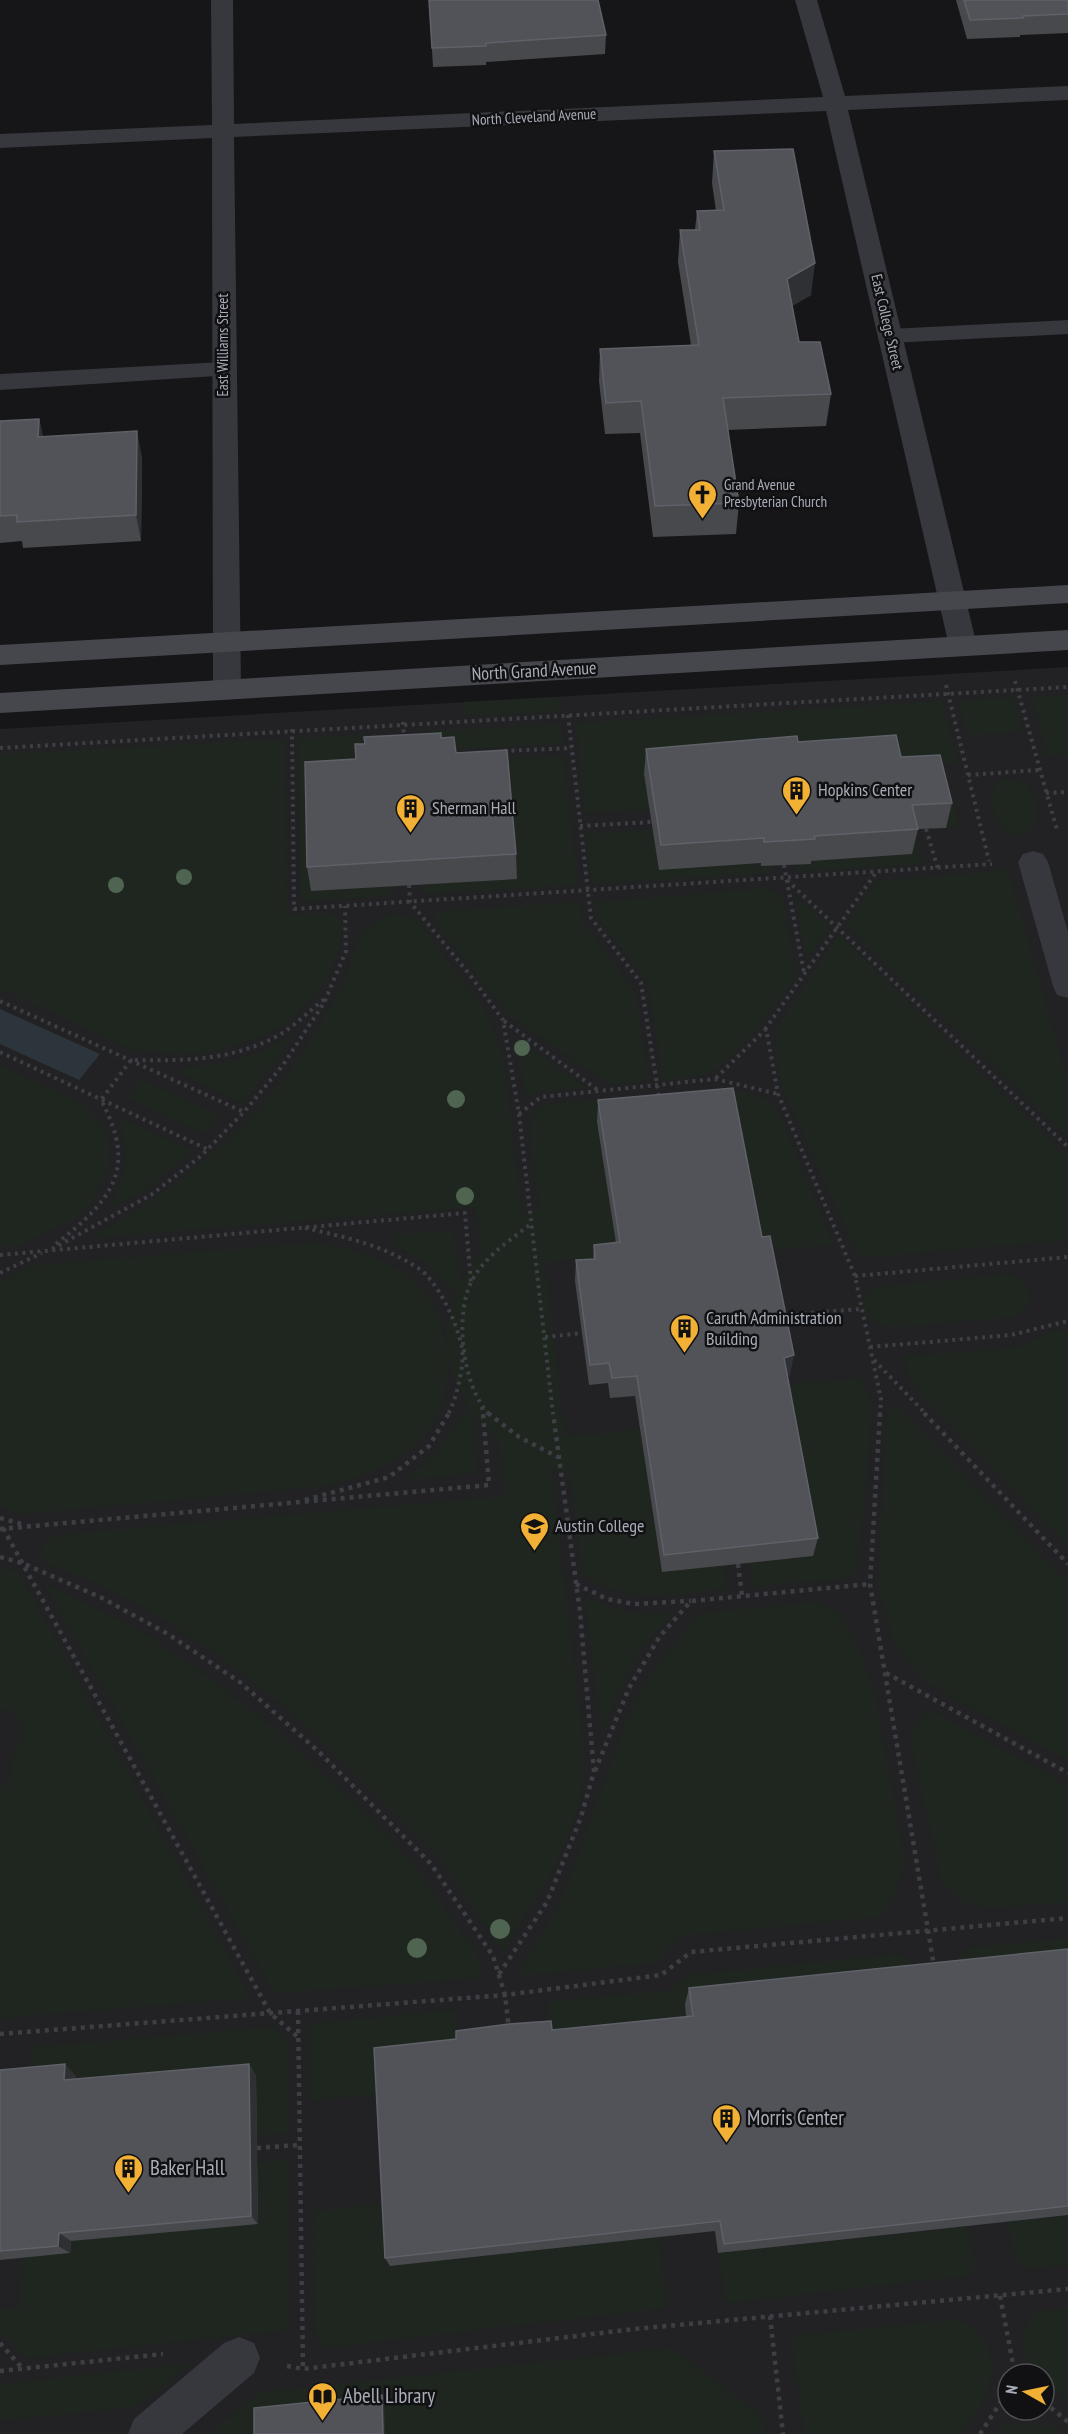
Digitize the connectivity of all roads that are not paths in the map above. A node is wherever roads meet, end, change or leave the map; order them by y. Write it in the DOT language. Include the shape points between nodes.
graph roads {
  1 [pos="222,0"];
  2 [pos="806,0"];
  3 [pos="1068,93"];
  4 [pos="836,104"];
  5 [pos="222,131"];
  6 [pos="0,141"];
  7 [pos="1068,327"];
  8 [pos="890,336"];
  9 [pos="223,370"];
  10 [pos="0,382"];
  11 [pos="1068,594"];
  12 [pos="952,601"];
  13 [pos="1068,640"];
  14 [pos="225,641"];
  15 [pos="963,646"];
  16 [pos="0,655"];
  17 [pos="227,690"];
  18 [pos="0,704"];
  19 [pos="1033,862"];
  20 [pos="1068,986"];
  21 [pos="239,2358"];
  22 [pos="149,2434"];
  1 -- 5 [label="street, East Williams Street"];
  2 -- 4 [label="street, East College Street"];
  3 -- 4 [label="street, North Cleveland Avenue"];
  4 -- 5 [label="street, North Cleveland Avenue"];
  4 -- 8 [label="street, East College Street"];
  5 -- 6 [label="street, North Cleveland Avenue"];
  5 -- 9 [label="street, East Williams Street"];
  7 -- 8 [label="lane"];
  8 -- 12 [label="street, East College Street"];
  9 -- 10 [label="lane"];
  9 -- 14 [label="street, East Williams Street"];
  11 -- 12 [label="main road"];
  12 -- 14 [label="main road"];
  12 -- 15 [label="street, East College Street"];
  13 -- 15 [label="main road, North Grand Avenue"];
  14 -- 16 [label="main road"];
  14 -- 17 [label="street, East Williams Street"];
  15 -- 17 [label="main road, North Grand Avenue"];
  17 -- 18 [label="main road, North Grand Avenue"];
  19 -- 20 [label="street"];
  21 -- 22 [label="lane"];
}
